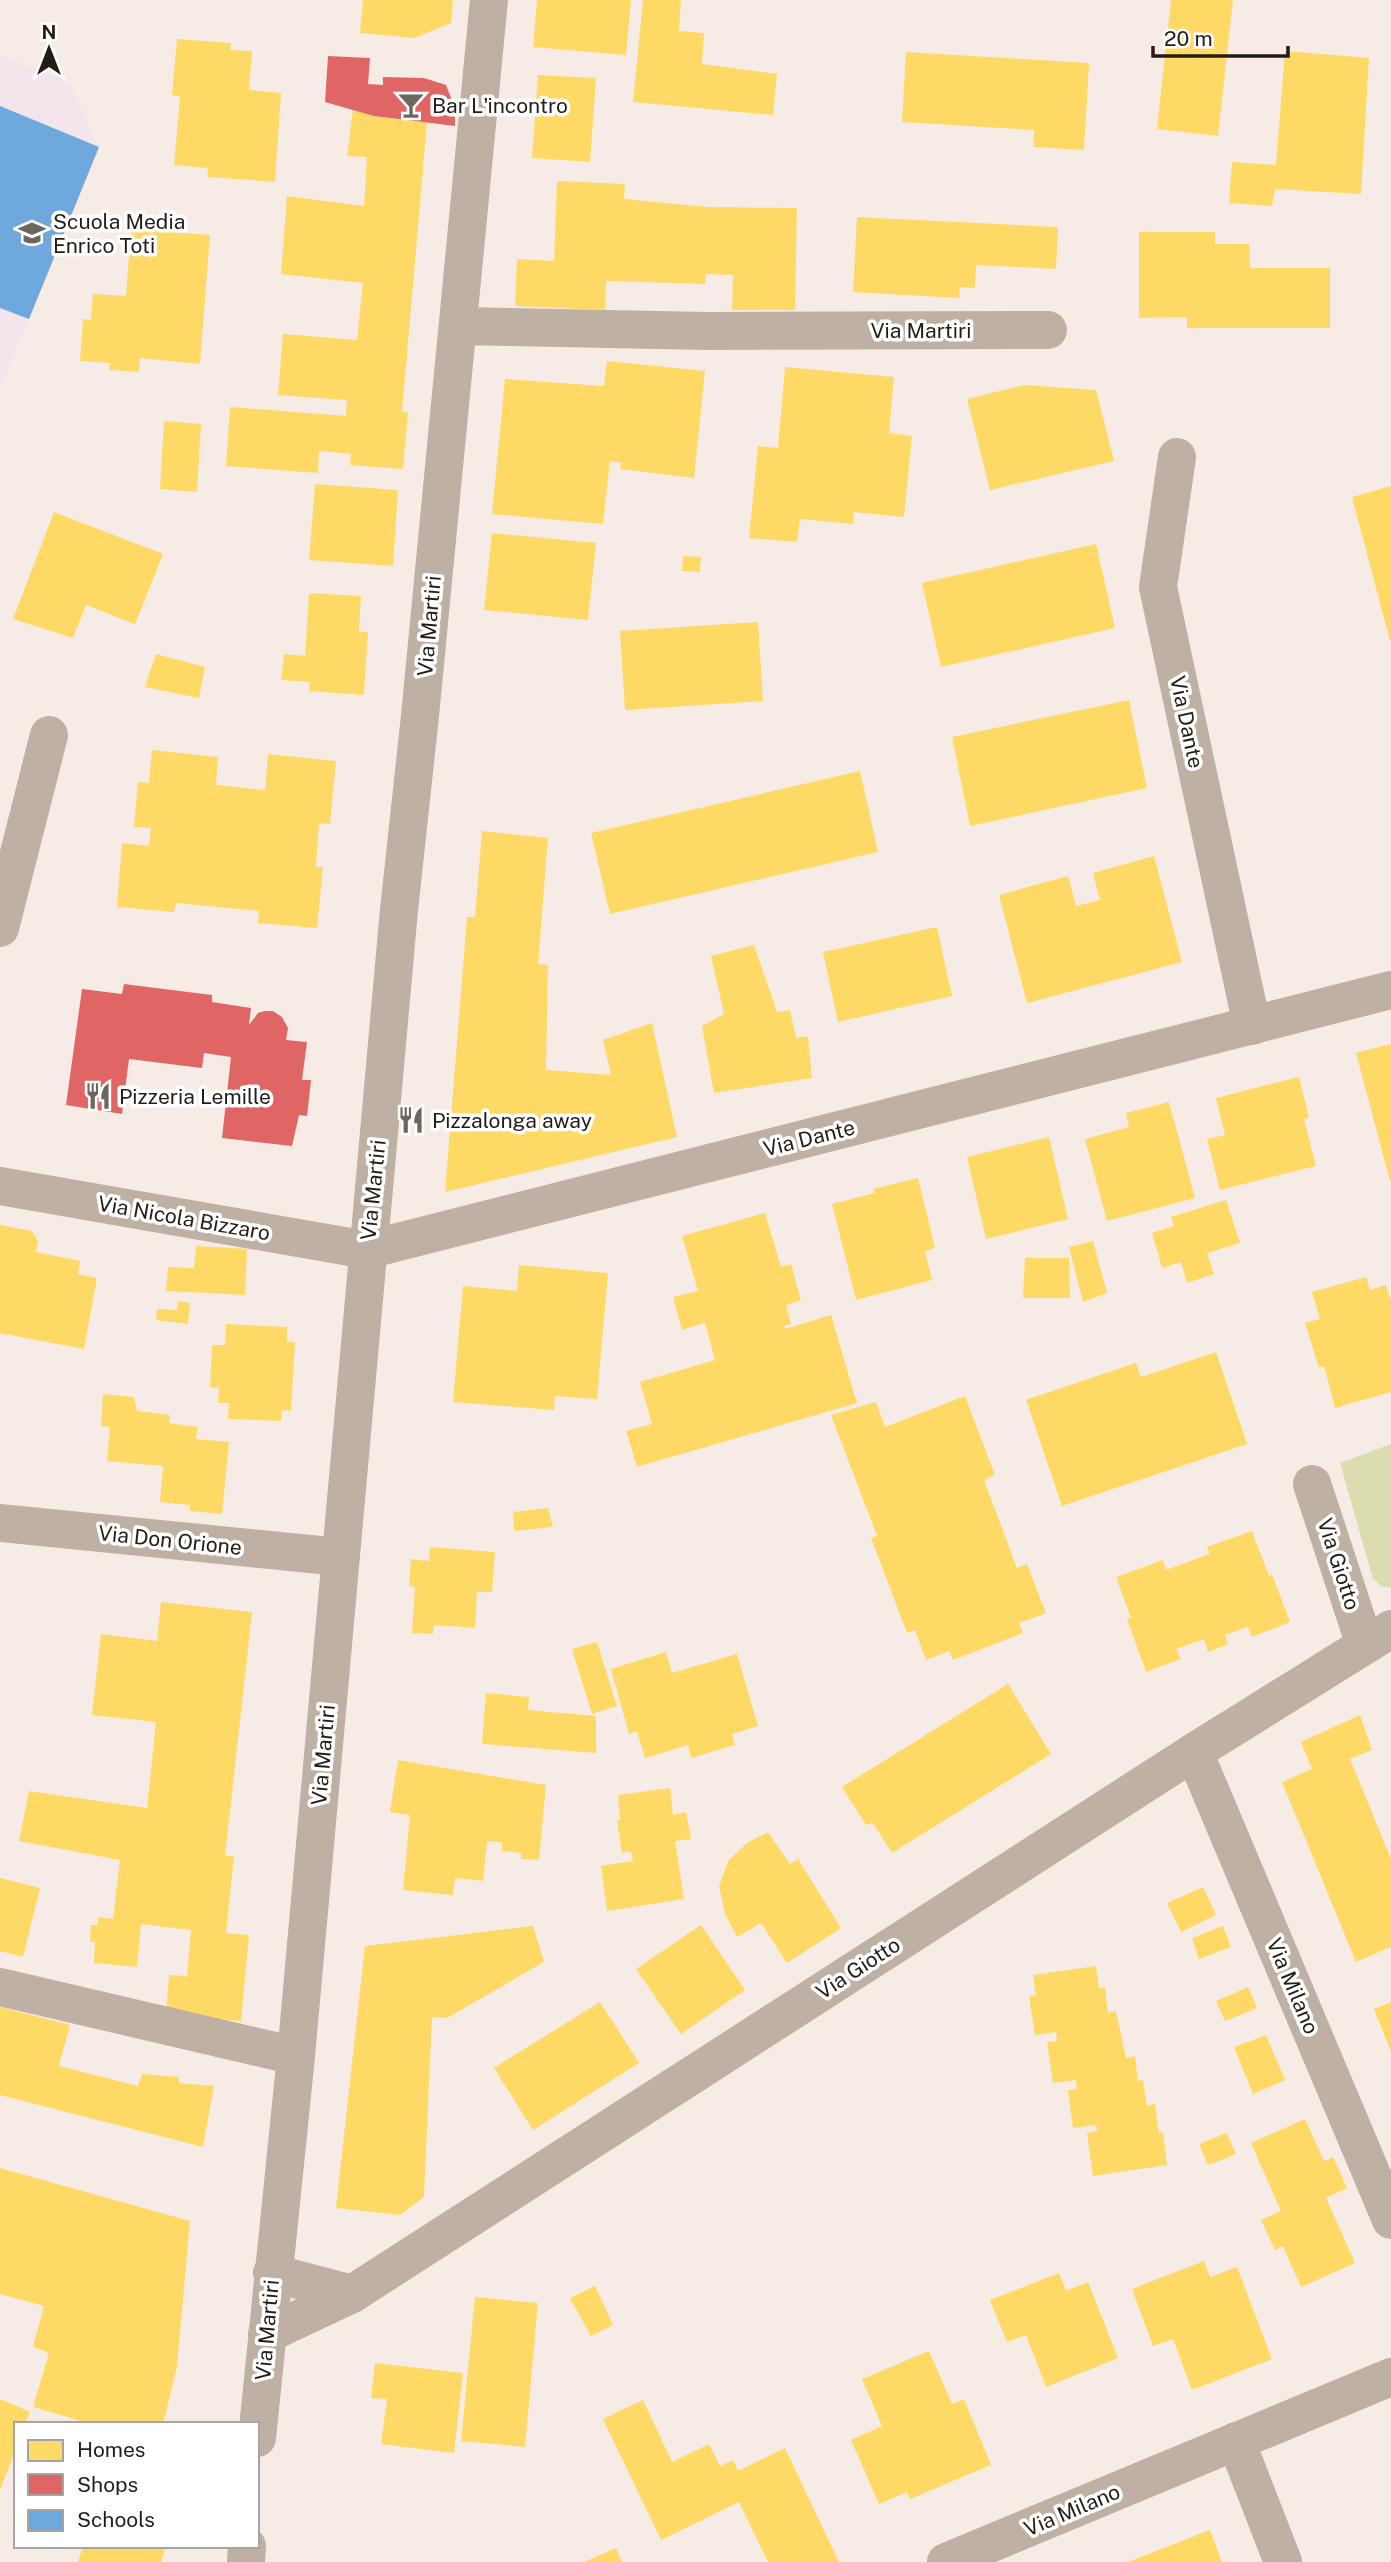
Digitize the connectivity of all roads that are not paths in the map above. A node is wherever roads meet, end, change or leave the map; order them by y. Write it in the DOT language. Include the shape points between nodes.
graph roads {
  1 [pos="489,0"];
  2 [pos="458,326"];
  3 [pos="1048,330"];
  4 [pos="1177,457"];
  5 [pos="49,735"];
  6 [pos="0,928"];
  7 [pos="1391,990"];
  8 [pos="1252,1026"];
  9 [pos="0,1186"];
  10 [pos="367,1250"];
  11 [pos="1312,1484"];
  12 [pos="0,1523"];
  13 [pos="340,1557"];
  14 [pos="1378,1637"];
  15 [pos="1194,1752"];
  16 [pos="0,1987"];
  17 [pos="296,2056"];
  18 [pos="1391,2220"];
  19 [pos="272,2273"];
  20 [pos="352,2294"];
  21 [pos="267,2334"];
  22 [pos="1391,2377"];
  23 [pos="259,2422"];
  24 [pos="1236,2441"];
  25 [pos="946,2562"];
  26 [pos="1283,2562"];
  1 -- 2 [label="street, Via Martiri"];
  2 -- 3 [label="street, Via Martiri"];
  2 -- 10 [label="street, Via Martiri"];
  4 -- 8 [label="street, Via Dante" via="1158,587"];
  5 -- 6 [label="street"];
  7 -- 8 [label="street, Via Dante"];
  8 -- 10 [label="street, Via Dante"];
  9 -- 10 [label="street, Via Nicola Bizzaro"];
  10 -- 13 [label="street, Via Martiri"];
  11 -- 14 [label="street, Via Giotto"];
  12 -- 13 [label="street, Via Don Orione"];
  13 -- 17 [label="street, Via Martiri"];
  14 -- 15 [label="street, Via Giotto"];
  15 -- 18 [label="street, Via Milano"];
  15 -- 20 [label="street, Via Giotto"];
  16 -- 17 [label="street"];
  17 -- 19 [label="street, Via Martiri"];
  19 -- 20 [label="street"];
  19 -- 21 [label="street, Via Martiri"];
  20 -- 21 [label="street, Via Giotto"];
  21 -- 23 [label="street, Via Martiri"];
  22 -- 24 [label="street, Via Milano"];
  24 -- 25 [label="street, Via Milano"];
  24 -- 26 [label="street"];
}
